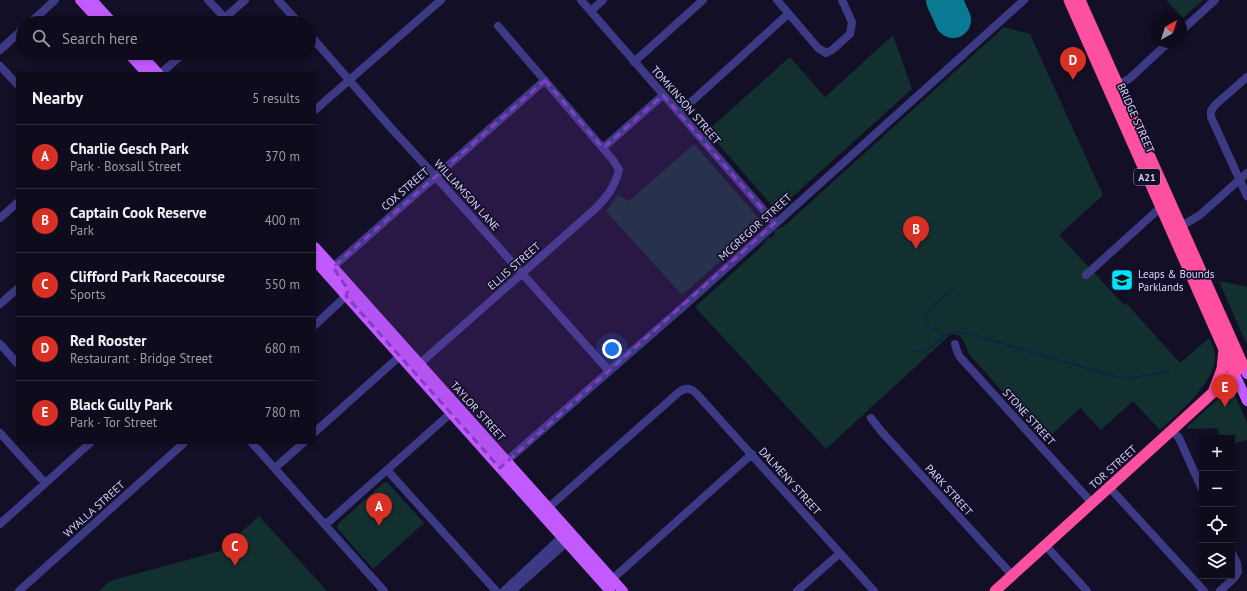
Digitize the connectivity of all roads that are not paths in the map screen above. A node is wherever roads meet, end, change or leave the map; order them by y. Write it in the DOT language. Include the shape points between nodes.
graph roads {
  1 [pos="55,0"];
  2 [pos="80,0"];
  3 [pos="92,0"];
  4 [pos="208,0"];
  5 [pos="245,0"];
  6 [pos="278,0"];
  7 [pos="441,0"];
  8 [pos="581,0"];
  9 [pos="603,0"];
  10 [pos="703,0"];
  11 [pos="777,0"];
  12 [pos="842,0"];
  13 [pos="1024,0"];
  14 [pos="1068,0"];
  15 [pos="1080,0"];
  16 [pos="1215,0"];
  17 [pos="591,11"];
  18 [pos="788,14"];
  19 [pos="38,16"];
  20 [pos="95,16"];
  21 [pos="107,16"];
  22 [pos="219,16"];
  23 [pos="227,16"];
  24 [pos="293,16"];
  25 [pos="498,26"];
  26 [pos="1187,26"];
  27 [pos="16,35"];
  28 [pos="316,42"];
  29 [pos="1162,48"];
  30 [pos="0,50"];
  31 [pos="134,60"];
  32 [pos="146,60"];
  33 [pos="176,60"];
  34 [pos="634,62"];
  35 [pos="0,66"];
  36 [pos="145,72"];
  37 [pos="157,72"];
  38 [pos="162,72"];
  39 [pos="1247,77"];
  40 [pos="349,80"];
  41 [pos="545,80"];
  42 [pos="16,83"];
  43 [pos="1113,87"];
  44 [pos="663,95"];
  45 [pos="316,109"];
  46 [pos="679,113"];
  47 [pos="603,148"];
  48 [pos="1247,173"];
  49 [pos="436,177"];
  50 [pos="1240,180"];
  51 [pos="1247,196"];
  52 [pos="16,204"];
  53 [pos="1161,207"];
  54 [pos="0,218"];
  55 [pos="775,223"];
  56 [pos="1176,229"];
  57 [pos="316,248"];
  58 [pos="316,263"];
  59 [pos="333,267"];
  60 [pos="522,274"];
  61 [pos="1086,275"];
  62 [pos="16,290"];
  63 [pos="346,296"];
  64 [pos="0,304"];
  65 [pos="316,324"];
  66 [pos="0,344"];
  67 [pos="955,344"];
  68 [pos="1229,347"];
  69 [pos="1247,351"];
  70 [pos="400,356"];
  71 [pos="16,362"];
  72 [pos="415,367"];
  73 [pos="1243,368"];
  74 [pos="609,371"];
  75 [pos="1222,384"];
  76 [pos="1213,392"];
  77 [pos="1245,396"];
  78 [pos="451,414"];
  79 [pos="870,418"];
  80 [pos="1172,430"];
  81 [pos="316,431"];
  82 [pos="0,433"];
  83 [pos="88,444"];
  84 [pos="183,444"];
  85 [pos="253,444"];
  86 [pos="302,444"];
  87 [pos="752,454"];
  88 [pos="503,464"];
  89 [pos="274,468"];
  90 [pos="387,470"];
  91 [pos="1199,482"];
  92 [pos="45,484"];
  93 [pos="1109,487"];
  94 [pos="1092,503"];
  95 [pos="548,508"];
  96 [pos="0,523"];
  97 [pos="326,525"];
  98 [pos="565,540"];
  99 [pos="1045,545"];
  100 [pos="840,553"];
  101 [pos="1235,560"];
  102 [pos="1012,575"];
  103 [pos="1235,576"];
  104 [pos="1233,579"];
  105 [pos="609,585"];
  106 [pos="19,591"];
  107 [pos="384,591"];
  108 [pos="496,591"];
  109 [pos="504,591"];
  110 [pos="512,591"];
  111 [pos="623,591"];
  112 [pos="797,591"];
  113 [pos="874,591"];
  114 [pos="995,591"];
  115 [pos="1087,591"];
  116 [pos="1204,591"];
  117 [pos="1220,591"];
  1 -- 19 [label="street"];
  2 -- 20 [label="main road"];
  3 -- 21 [label="main road"];
  4 -- 22 [label="street"];
  5 -- 23 [label="street"];
  6 -- 24 [label="street"];
  7 -- 40 [label="street"];
  8 -- 17 [label="street, TOMKINSON STREET"];
  9 -- 17 [label="street"];
  10 -- 34 [label="street"];
  11 -- 18 [label="street"];
  12 -- 18 [label="street" via="852,22 850,34 826,52 818,48"];
  13 -- 55 [label="street, MCGREGOR STREET"];
  14 -- 43 [label="highway, BRIDGE STREET / A21"];
  15 -- 43 [label="highway, BRIDGE STREET / A21"];
  16 -- 26 [label="street"];
  17 -- 34 [label="street, TOMKINSON STREET"];
  18 -- 46 [label="street"];
  25 -- 41 [label="street"];
  27 -- 30 [label="street"];
  28 -- 40 [label="street, WILLIAMSON LANE"];
  29 -- 43 [label="street" via="1128,79"];
  31 -- 36 [label="main road"];
  32 -- 37 [label="main road"];
  33 -- 38 [label="street"];
  34 -- 44 [label="street, TOMKINSON STREET"];
  35 -- 42 [label="street"];
  39 -- 50 [label="street" via="1211,111"];
  40 -- 45 [label="street"];
  40 -- 49 [label="street, WILLIAMSON LANE"];
  41 -- 47 [label="street"];
  41 -- 49 [label="street, COX STREET"];
  43 -- 53 [label="highway, BRIDGE STREET / A21"];
  43 -- 56 [label="highway, BRIDGE STREET / A21"];
  44 -- 46 [label="street, TOMKINSON STREET"];
  44 -- 47 [label="street"];
  46 -- 55 [label="street, TOMKINSON STREET"];
  47 -- 60 [label="street, ELLIS STREET" via="614,160 618,170 616,182 603,201"];
  48 -- 50 [label="street"];
  49 -- 59 [label="street, COX STREET"];
  49 -- 60 [label="street, WILLIAMSON LANE"];
  50 -- 51 [label="street"];
  50 -- 56 [label="street" via="1200,215"];
  52 -- 54 [label="street"];
  53 -- 56 [label="highway, BRIDGE STREET / A21"];
  53 -- 61 [label="street"];
  55 -- 74 [label="street, MCGREGOR STREET"];
  56 -- 68 [label="highway, BRIDGE STREET / A21"];
  57 -- 59 [label="main road, TAYLOR STREET"];
  58 -- 63 [label="main road, TAYLOR STREET"];
  59 -- 63 [label="main road" via="348,290"];
  59 -- 72 [label="main road, TAYLOR STREET"];
  60 -- 72 [label="street, ELLIS STREET"];
  60 -- 74 [label="street, WILLIAMSON LANE"];
  62 -- 64 [label="street"];
  63 -- 65 [label="street"];
  63 -- 70 [label="main road, TAYLOR STREET"];
  66 -- 71 [label="street"];
  67 -- 94 [label="street, STONE STREET" via="960,357"];
  68 -- 69 [label="highway"];
  68 -- 73 [label="highway, BRIDGE STREET"];
  68 -- 76 [label="highway, A21"];
  70 -- 72 [label="main road, TAYLOR STREET"];
  70 -- 81 [label="street"];
  72 -- 78 [label="main road, TAYLOR STREET"];
  72 -- 88 [label="main road, TAYLOR STREET"];
  73 -- 75 [label="highway, TOR STREET / A21"];
  73 -- 77 [label="main road, BRIDGE STREET"];
  74 -- 88 [label="street, MCGREGOR STREET"];
  75 -- 76 [label="highway, TOR STREET / A21"];
  75 -- 77 [label="main road" via="1233,386"];
  76 -- 80 [label="highway, TOR STREET / A21"];
  78 -- 88 [label="main road, TAYLOR STREET"];
  78 -- 90 [label="street"];
  79 -- 102 [label="street, PARK STREET"];
  80 -- 91 [label="street" via="1179,438"];
  80 -- 93 [label="highway, TOR STREET / A21"];
  82 -- 92 [label="street"];
  83 -- 92 [label="street"];
  84 -- 106 [label="street, WYALLA STREET"];
  85 -- 89 [label="street"];
  86 -- 89 [label="street"];
  87 -- 95 [label="street, DALMENY STREET" via="696,393 688,388 683,389"];
  87 -- 100 [label="street, DALMENY STREET"];
  87 -- 105 [label="street"];
  88 -- 95 [label="main road, TAYLOR STREET"];
  88 -- 98 [label="main road, TAYLOR STREET"];
  89 -- 97 [label="street"];
  90 -- 97 [label="street"];
  90 -- 108 [label="street"];
  92 -- 96 [label="street"];
  93 -- 94 [label="highway, TOR STREET / A21"];
  93 -- 116 [label="street"];
  94 -- 99 [label="highway, TOR STREET / A21"];
  95 -- 105 [label="main road, TAYLOR STREET"];
  97 -- 107 [label="street"];
  98 -- 105 [label="main road, TAYLOR STREET"];
  98 -- 109 [label="street"];
  98 -- 110 [label="street"];
  99 -- 102 [label="highway, TOR STREET / A21"];
  99 -- 115 [label="street"];
  100 -- 112 [label="street"];
  100 -- 113 [label="street, DALMENY STREET"];
  101 -- 103 [label="street" via="1238,572"];
  102 -- 114 [label="highway, TOR STREET / A21"];
  104 -- 117 [label="street"];
  105 -- 111 [label="main road, TAYLOR STREET"];
}
